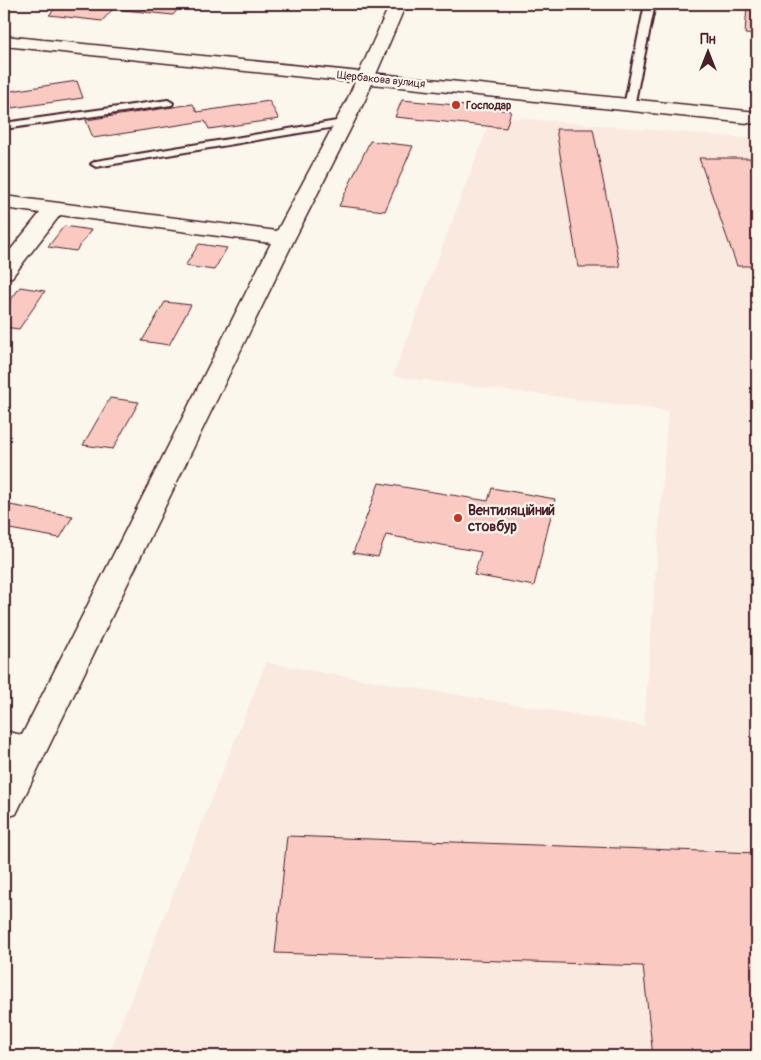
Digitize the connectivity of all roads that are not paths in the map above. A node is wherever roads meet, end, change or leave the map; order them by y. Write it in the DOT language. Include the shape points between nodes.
graph roads {
  1 [pos="398,4"];
  2 [pos="650,4"];
  3 [pos="4,40"];
  4 [pos="367,77"];
  5 [pos="168,103"];
  6 [pos="629,106"];
  7 [pos="757,118"];
  8 [pos="343,123"];
  9 [pos="4,126"];
  10 [pos="96,164"];
  11 [pos="4,202"];
  12 [pos="54,209"];
  13 [pos="284,238"];
  14 [pos="4,272"];
  15 [pos="18,747"];
  16 [pos="4,804"];
  1 -- 4 [label="street"];
  2 -- 6 [label="lane"];
  3 -- 4 [label="street, Щербакова вулиця"];
  4 -- 6 [label="street, Щербакова вулиця"];
  4 -- 8 [label="street"];
  5 -- 9 [label="lane"];
  6 -- 7 [label="street, Щербакова вулиця"];
  8 -- 10 [label="lane"];
  8 -- 13 [label="street"];
  11 -- 12 [label="street"];
  12 -- 13 [label="street"];
  12 -- 14 [label="street"];
  13 -- 15 [label="street"];
  15 -- 16 [label="street"];
}
